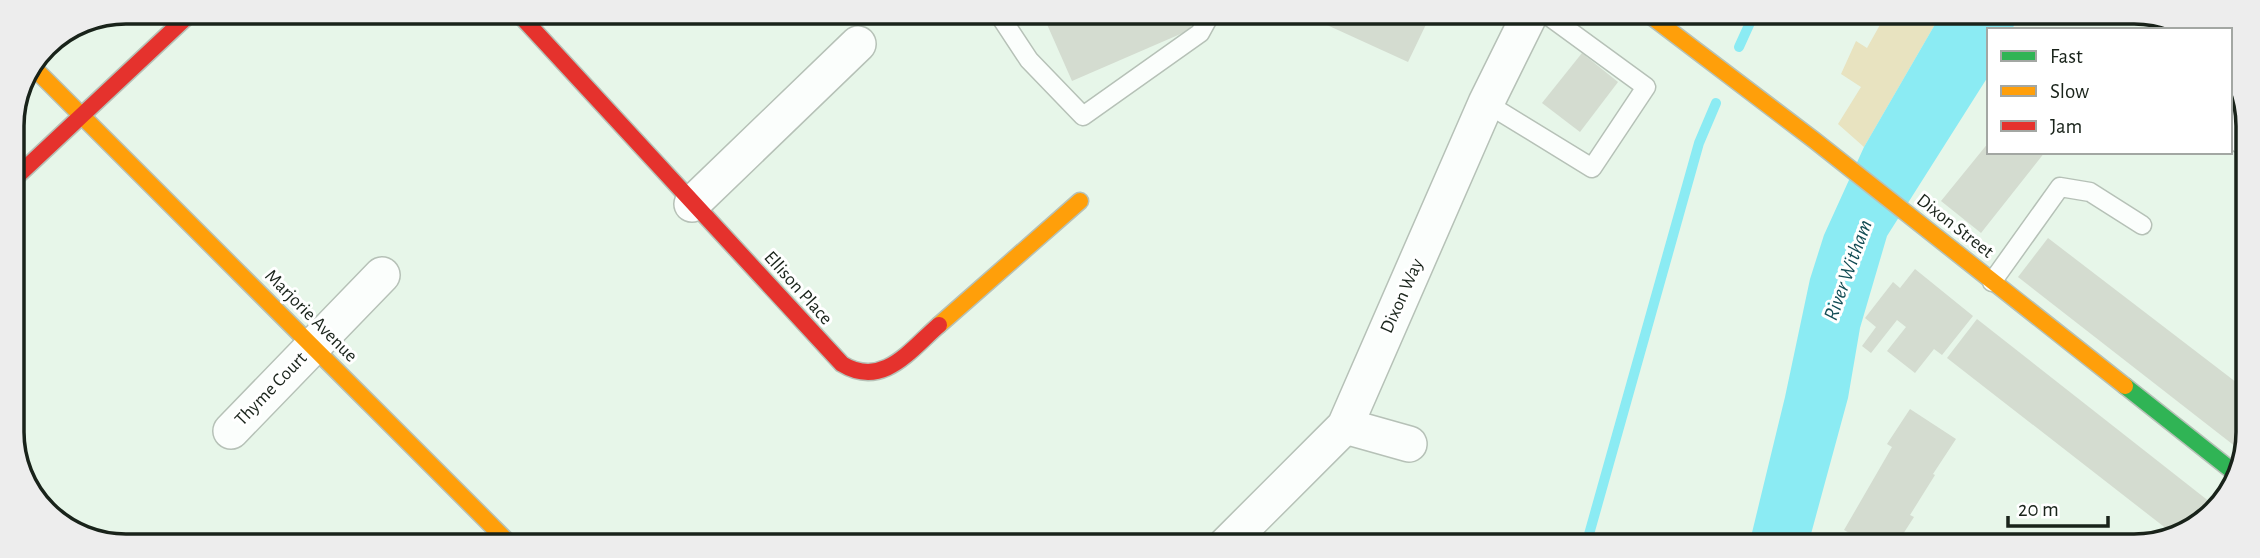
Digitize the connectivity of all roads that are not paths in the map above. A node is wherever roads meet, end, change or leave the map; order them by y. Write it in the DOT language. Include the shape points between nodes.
graph roads {
  1 [pos="179,24"];
  2 [pos="528,24"];
  3 [pos="1005,24"];
  4 [pos="1205,24"];
  5 [pos="1525,24"];
  6 [pos="1560,24"];
  7 [pos="1661,24"];
  8 [pos="858,44"];
  9 [pos="40,74"];
  10 [pos="1486,103"];
  11 [pos="83,116"];
  12 [pos="25,169"];
  13 [pos="1080,201"];
  14 [pos="692,204"];
  15 [pos="2142,225"];
  16 [pos="382,275"];
  17 [pos="1992,282"];
  18 [pos="311,347"];
  19 [pos="1345,426"];
  20 [pos="231,431"];
  21 [pos="1409,444"];
  22 [pos="2228,468"];
  23 [pos="1238,533"];
  24 [pos="500,534"];
  1 -- 11 [label="street"];
  2 -- 14 [label="street, Ellison Place"];
  3 -- 4 [label="lane" via="1028,60 1083,116 1200,33"];
  5 -- 10 [label="street, Dixon Way"];
  6 -- 10 [label="lane" via="1646,87 1592,168"];
  7 -- 17 [label="street, Dixon Street"];
  8 -- 14 [label="street"];
  9 -- 11 [label="street, Marjorie Avenue"];
  10 -- 19 [label="street, Dixon Way"];
  11 -- 12 [label="street"];
  11 -- 18 [label="street, Marjorie Avenue"];
  13 -- 14 [label="street, Ellison Place" via="889,369 877,374 855,372 833,357"];
  15 -- 17 [label="lane" via="2090,192 2060,187"];
  16 -- 18 [label="street, Thyme Court"];
  17 -- 22 [label="street, Dixon Street"];
  18 -- 20 [label="street, Thyme Court"];
  18 -- 24 [label="street, Marjorie Avenue"];
  19 -- 21 [label="street"];
  19 -- 23 [label="street, Dixon Way"];
}
